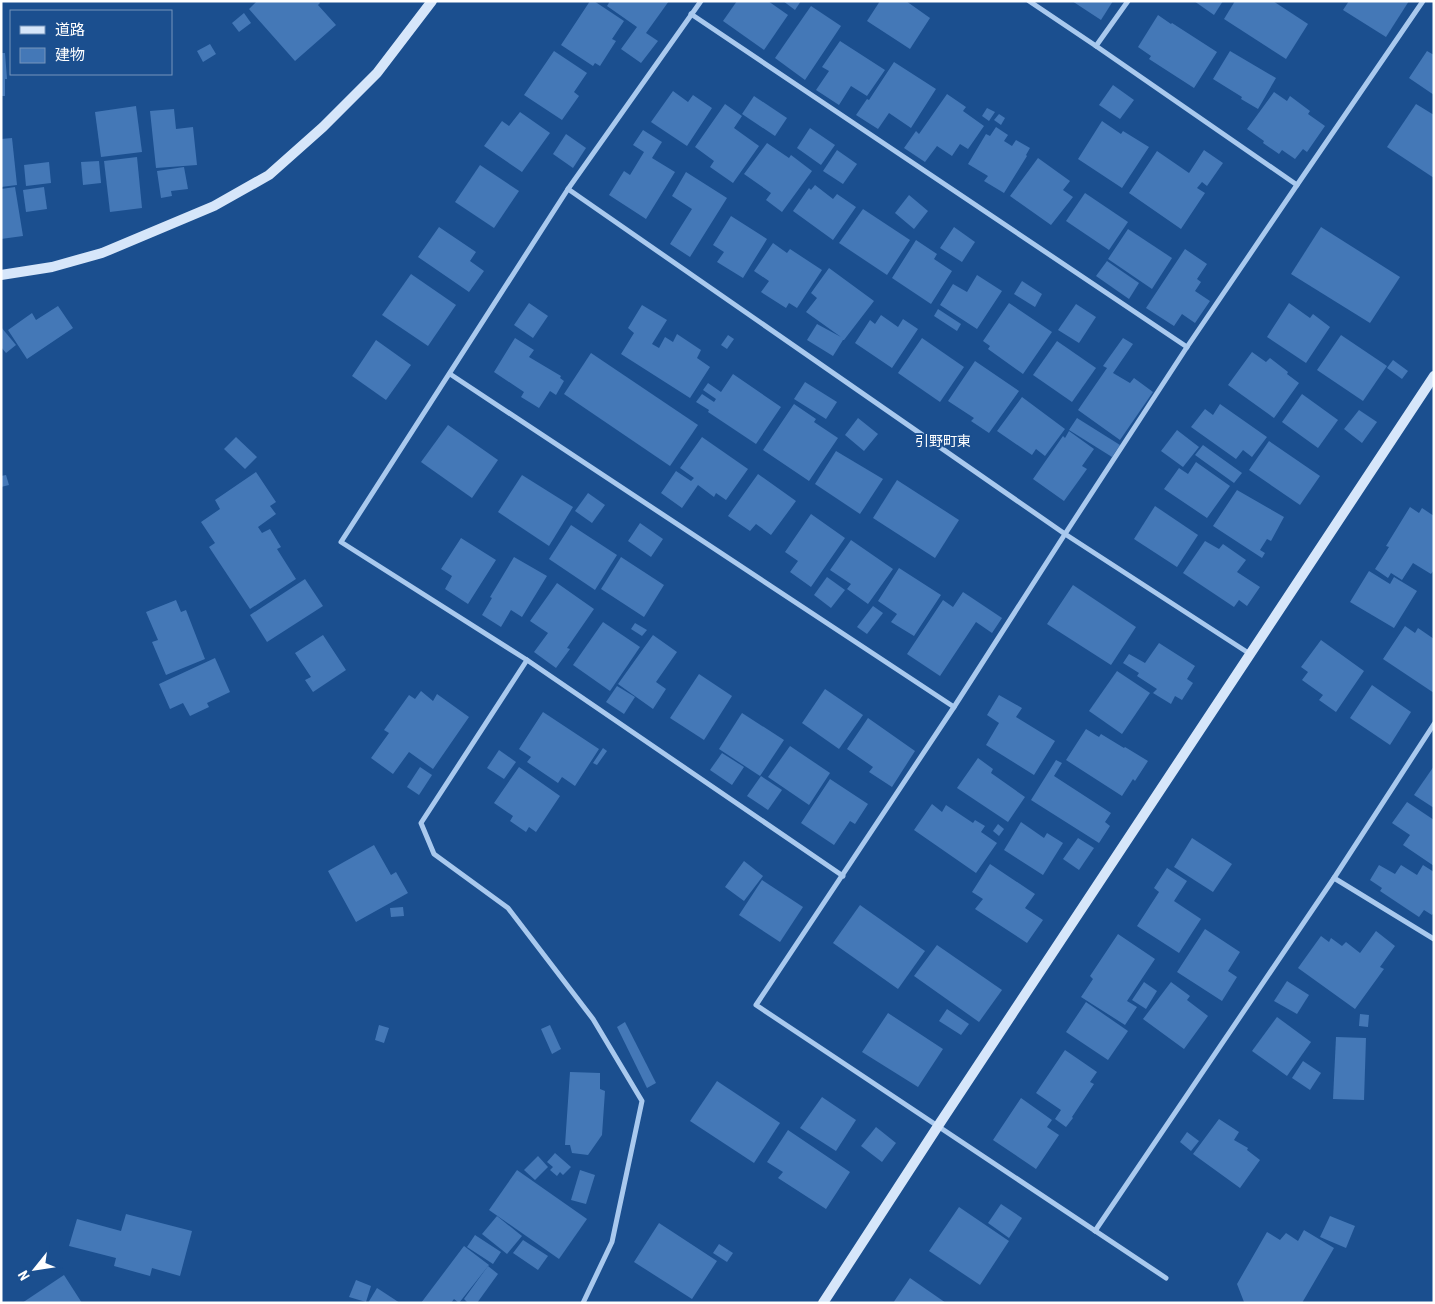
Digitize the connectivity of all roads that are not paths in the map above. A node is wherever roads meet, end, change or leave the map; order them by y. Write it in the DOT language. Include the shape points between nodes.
graph roads {
  1 [pos="432,1"];
  2 [pos="701,1"];
  3 [pos="1029,1"];
  4 [pos="1128,1"];
  5 [pos="1423,1"];
  6 [pos="691,14"];
  7 [pos="1096,46"];
  8 [pos="1297,185"];
  9 [pos="568,189"];
  10 [pos="1,275"];
  11 [pos="1188,347"];
  12 [pos="450,374"];
  13 [pos="1434,376"];
  14 [pos="1065,534"];
  15 [pos="1250,654"];
  16 [pos="527,660"];
  17 [pos="954,707"];
  18 [pos="1434,724"];
  19 [pos="843,876"];
  20 [pos="1334,878"];
  21 [pos="1434,938"];
  22 [pos="938,1126"];
  23 [pos="1095,1231"];
  24 [pos="1166,1278"];
  25 [pos="583,1303"];
  26 [pos="823,1303"];
  1 -- 10 [label="street" via="377,72 323,127 269,175 214,206 102,253"];
  2 -- 6 [label="street"];
  3 -- 7 [label="street"];
  4 -- 7 [label="street"];
  5 -- 8 [label="street"];
  6 -- 9 [label="street"];
  6 -- 11 [label="street"];
  7 -- 8 [label="street"];
  8 -- 11 [label="street"];
  9 -- 12 [label="street"];
  9 -- 14 [label="street"];
  11 -- 14 [label="street"];
  12 -- 16 [label="street" via="341,542"];
  12 -- 17 [label="street"];
  13 -- 15 [label="street"];
  14 -- 15 [label="street"];
  14 -- 17 [label="street"];
  15 -- 22 [label="street"];
  16 -- 19 [label="street"];
  16 -- 25 [label="street" via="421,823 434,854 508,908 593,1019 642,1102 612,1242"];
  17 -- 19 [label="street"];
  18 -- 20 [label="street"];
  19 -- 22 [label="street" via="756,1005"];
  20 -- 21 [label="street"];
  20 -- 23 [label="street"];
  22 -- 23 [label="street"];
  22 -- 26 [label="street"];
  23 -- 24 [label="street"];
}
